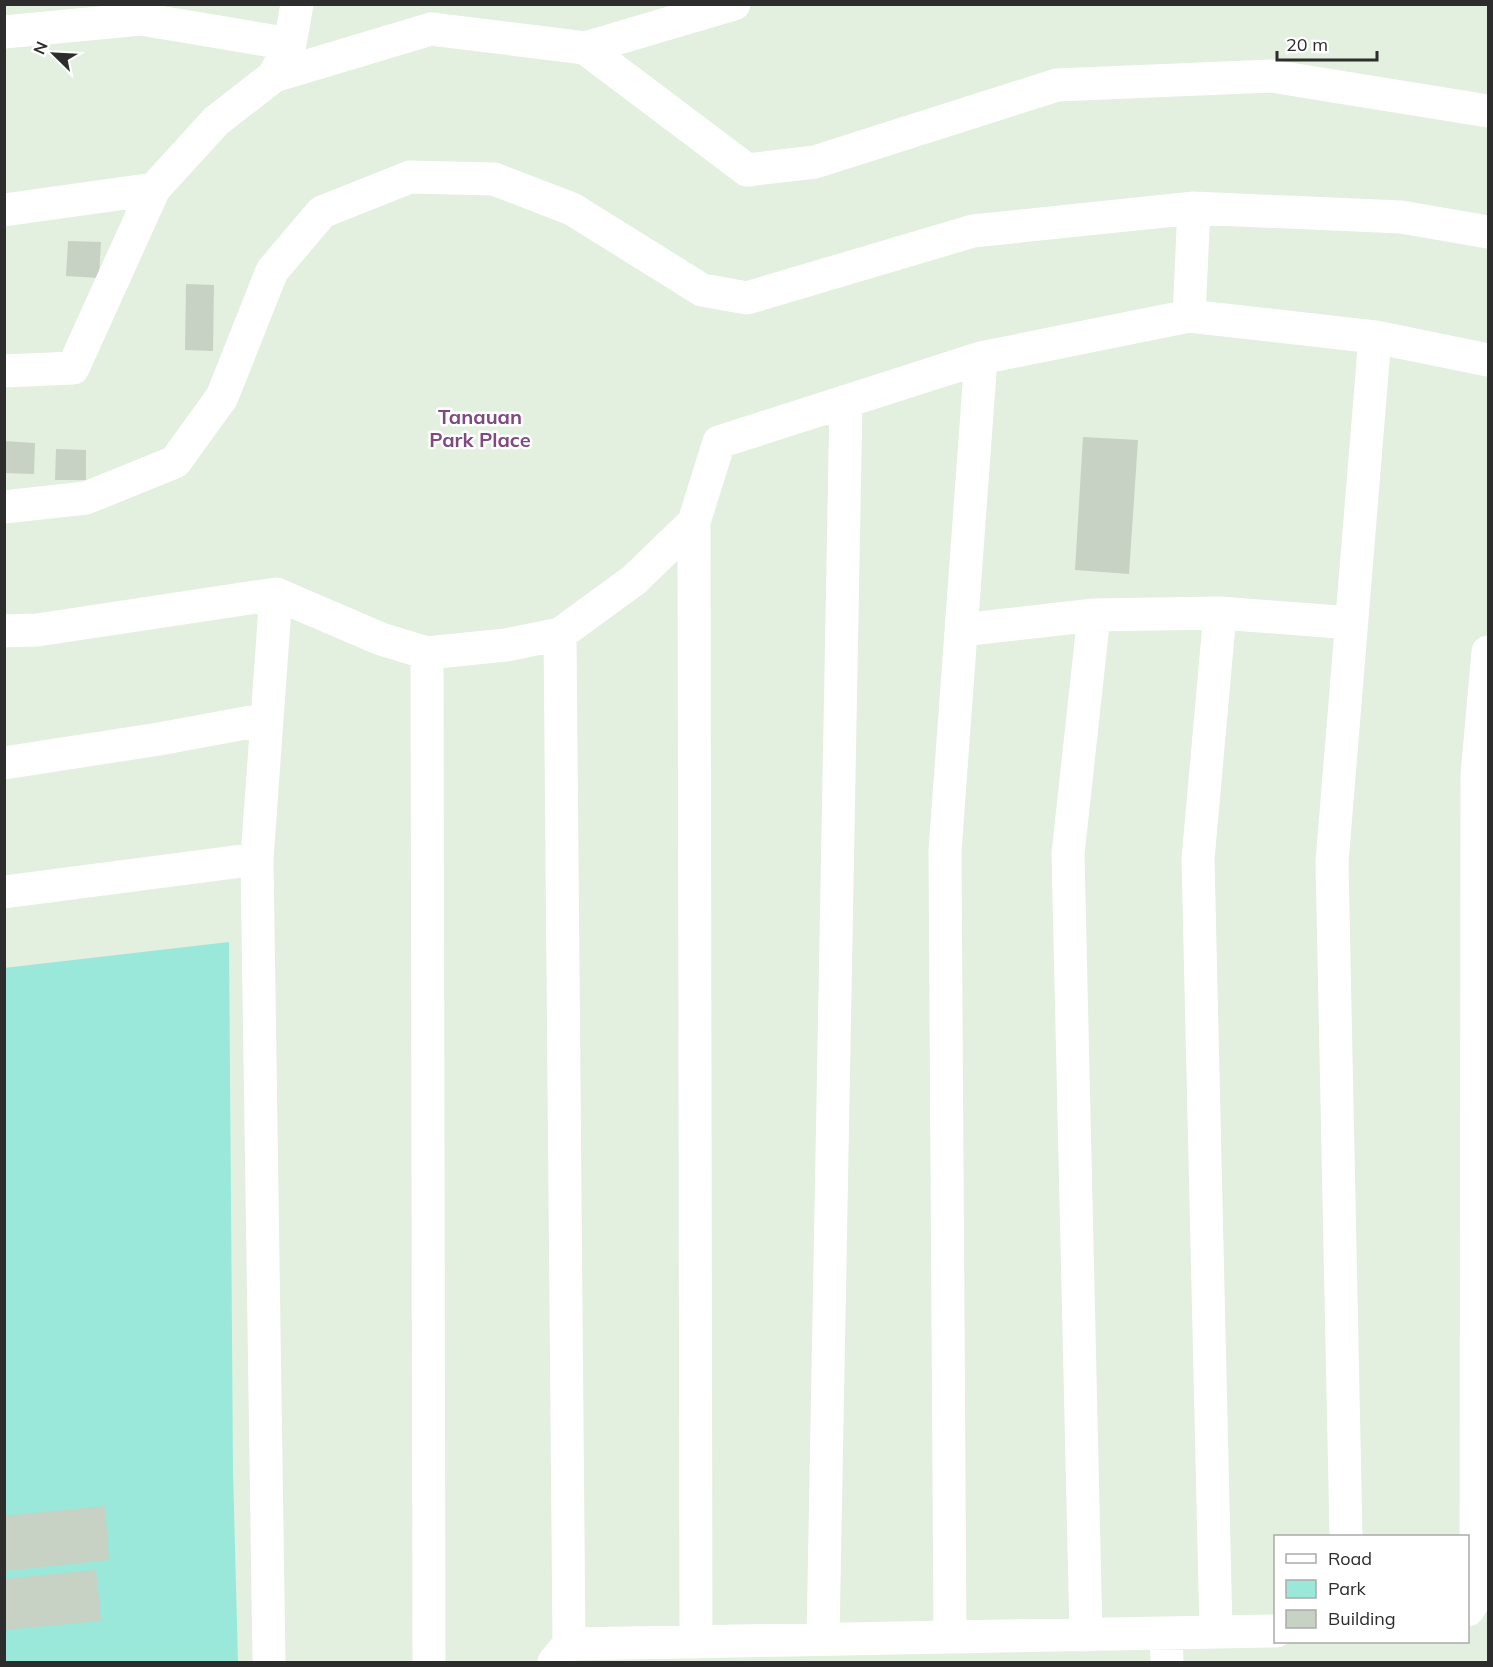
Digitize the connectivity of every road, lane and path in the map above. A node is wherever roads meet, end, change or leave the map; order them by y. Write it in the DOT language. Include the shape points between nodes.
graph roads {
  1 [pos="297,4"];
  2 [pos="734,4"];
  3 [pos="4,32"];
  4 [pos="291,44"];
  5 [pos="585,48"];
  6 [pos="274,76"];
  7 [pos="1488,111"];
  8 [pos="154,189"];
  9 [pos="1194,208"];
  10 [pos="4,210"];
  11 [pos="1488,232"];
  12 [pos="1189,316"];
  13 [pos="1375,337"];
  14 [pos="981,358"];
  15 [pos="1488,360"];
  16 [pos="4,371"];
  17 [pos="846,401"];
  18 [pos="4,507"];
  19 [pos="694,522"];
  20 [pos="276,594"];
  21 [pos="1220,613"];
  22 [pos="1094,615"];
  23 [pos="1352,623"];
  24 [pos="961,630"];
  25 [pos="4,631"];
  26 [pos="560,634"];
  27 [pos="1488,652"];
  28 [pos="427,653"];
  29 [pos="267,719"];
  30 [pos="4,762"];
  31 [pos="1483,776"];
  32 [pos="256,859"];
  33 [pos="4,892"];
  34 [pos="1346,1535"];
  35 [pos="1469,1607"];
  36 [pos="1274,1631"];
  37 [pos="1216,1632"];
  38 [pos="1086,1635"];
  39 [pos="950,1637"];
  40 [pos="823,1639"];
  41 [pos="696,1642"];
  42 [pos="1167,1648"];
  43 [pos="993,1649"];
  44 [pos="562,1653"];
  45 [pos="269,1662"];
  46 [pos="429,1662"];
  1 -- 4 [label="street"];
  2 -- 5 [label="street"];
  3 -- 4 [label="street" via="141,19"];
  4 -- 6 [label="street"];
  5 -- 6 [label="street" via="430,29"];
  5 -- 7 [label="street" via="747,170 815,162 1058,85 1271,76"];
  6 -- 8 [label="street" via="216,122"];
  8 -- 10 [label="street"];
  8 -- 16 [label="street" via="73,368"];
  9 -- 11 [label="street" via="1401,217"];
  9 -- 12 [label="street"];
  9 -- 18 [label="street" via="973,231 747,298 702,290 572,209 494,179 410,177 322,212 272,271 222,398 175,462 86,498"];
  12 -- 13 [label="street"];
  12 -- 14 [label="street"];
  13 -- 15 [label="street"];
  13 -- 23 [label="street"];
  14 -- 17 [label="street"];
  14 -- 24 [label="street"];
  17 -- 19 [label="street" via="719,442"];
  17 -- 40 [label="street"];
  19 -- 26 [label="street" via="634,580"];
  19 -- 41 [label="street"];
  20 -- 25 [label="street" via="37,630"];
  20 -- 28 [label="street" via="381,639"];
  20 -- 29 [label="street"];
  21 -- 22 [label="street"];
  21 -- 23 [label="street"];
  21 -- 37 [label="street" via="1198,858"];
  22 -- 24 [label="street"];
  22 -- 38 [label="street" via="1068,854"];
  23 -- 34 [label="street" via="1332,862"];
  24 -- 39 [label="street" via="945,851"];
  26 -- 28 [label="street" via="506,645"];
  26 -- 44 [label="street"];
  27 -- 31 [label="street"];
  28 -- 46 [label="street"];
  29 -- 30 [label="street"];
  29 -- 32 [label="street"];
  31 -- 35 [label="street" via="1476,1597"];
  32 -- 33 [label="street"];
  32 -- 45 [label="street"];
  36 -- 37 [label="street"];
  37 -- 42 [label="street"];
  38 -- 42 [label="street"];
  38 -- 43 [label="street"];
  39 -- 40 [label="street"];
  39 -- 43 [label="street"];
  40 -- 41 [label="street"];
  41 -- 44 [label="street"];
}
